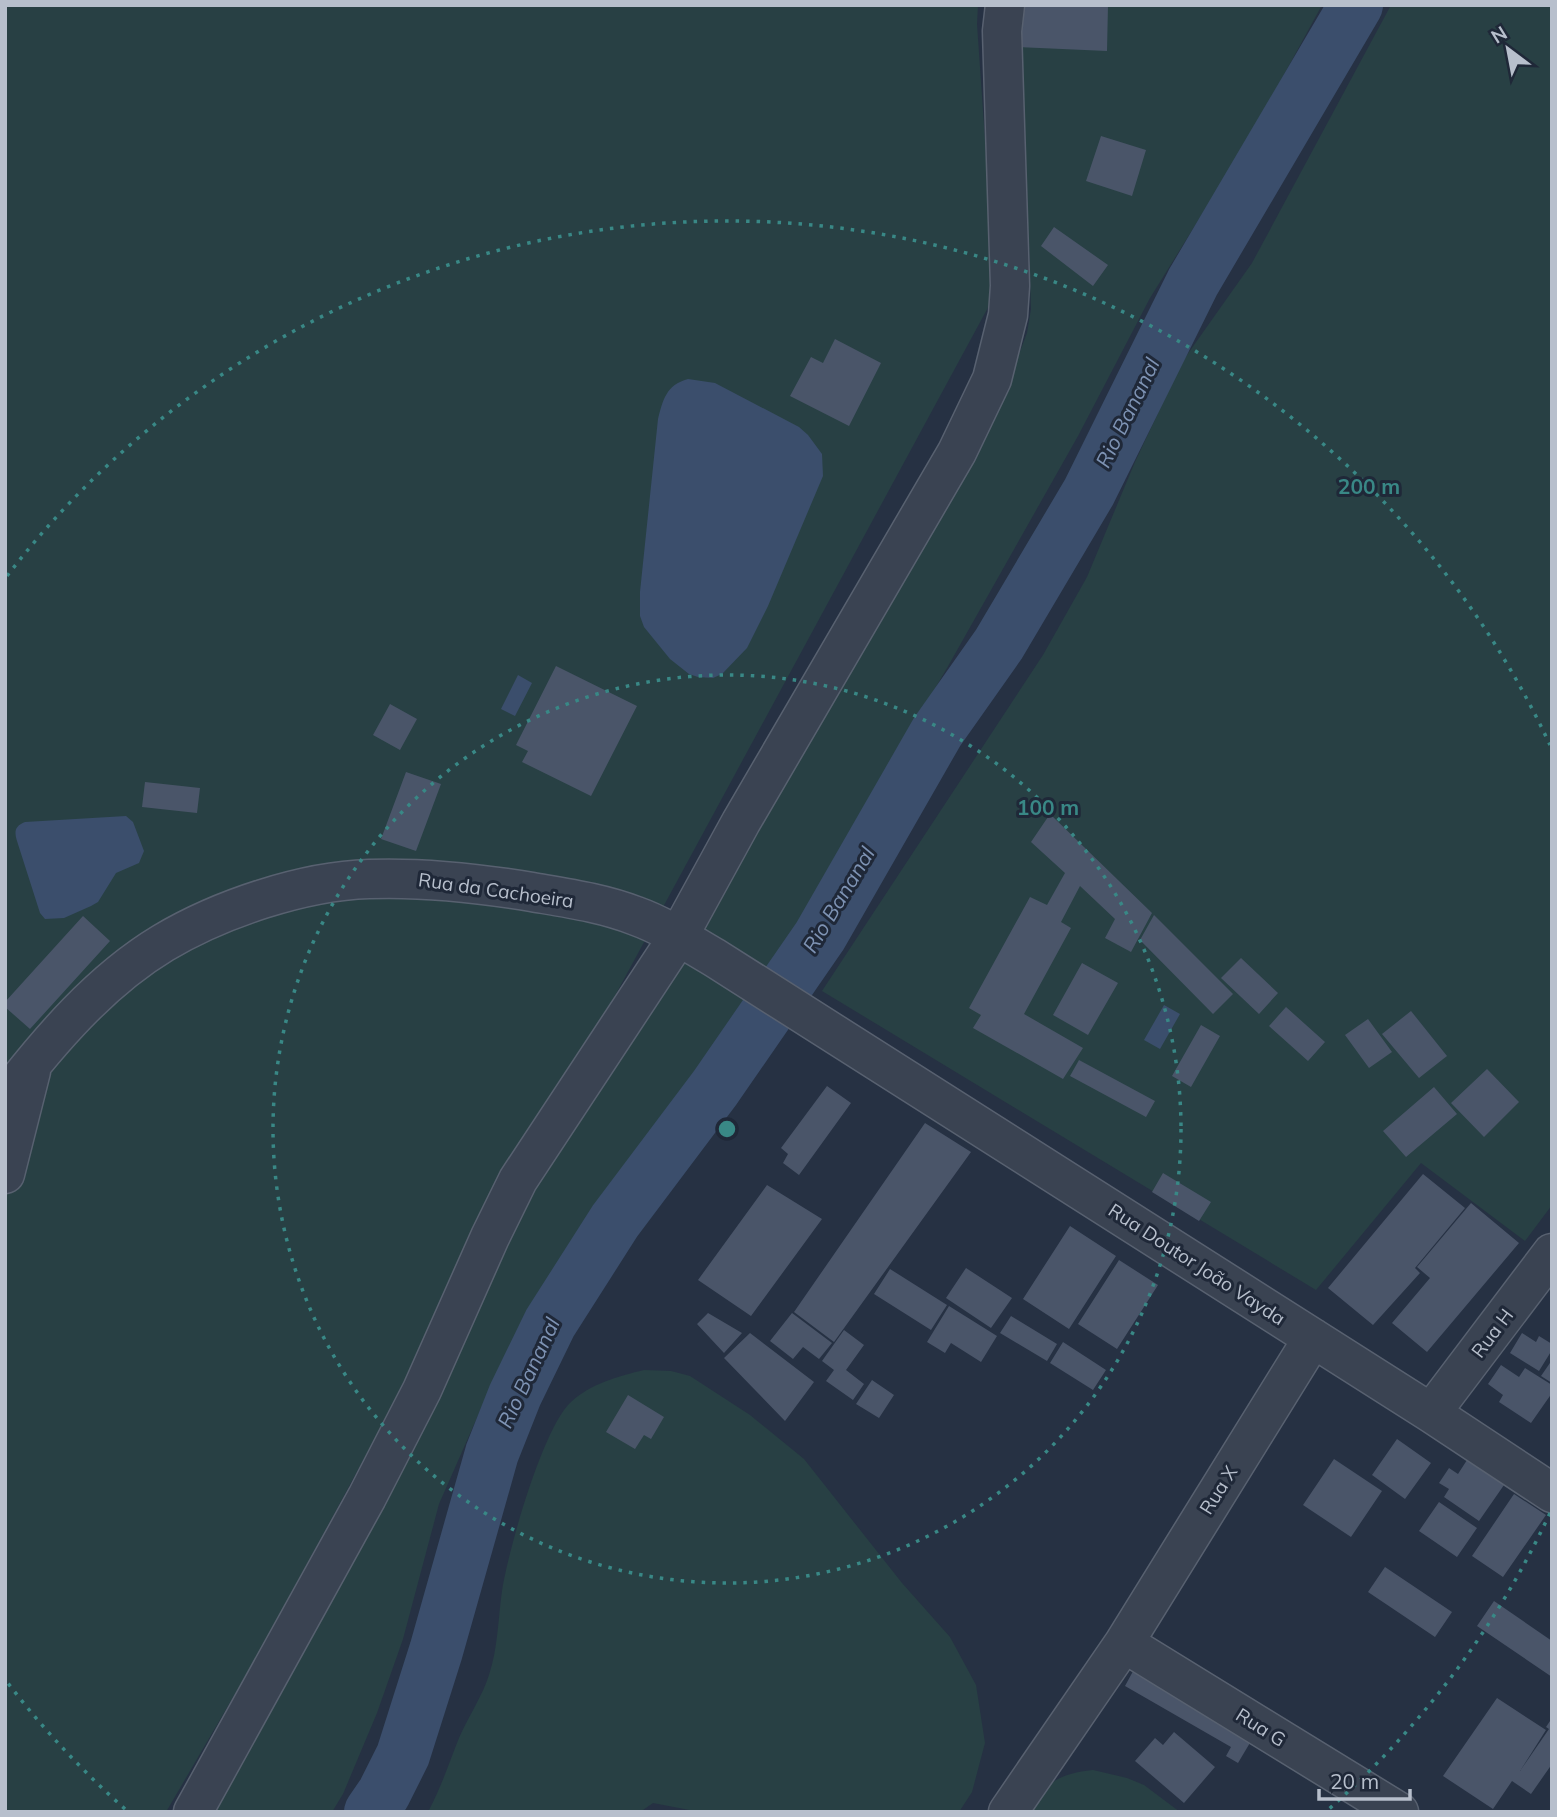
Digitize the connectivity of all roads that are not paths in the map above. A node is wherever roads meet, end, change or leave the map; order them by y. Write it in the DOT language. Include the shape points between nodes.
graph roads {
  1 [pos="1005,5"];
  2 [pos="678,937"];
  3 [pos="715,958"];
  4 [pos="33,1062"];
  5 [pos="5,1098"];
  6 [pos="5,1174"];
  7 [pos="1552,1253"];
  8 [pos="1312,1338"];
  9 [pos="1431,1413"];
  10 [pos="1552,1493"];
  11 [pos="1124,1643"];
  12 [pos="193,1812"];
  13 [pos="1008,1812"];
  14 [pos="1399,1812"];
  1 -- 2 [label="street" via="1010,286 1008,315 992,379 957,452"];
  2 -- 3 [label="street, Rua da Cachoeira"];
  2 -- 4 [label="street, Rua da Cachoeira" via="633,914 517,890 415,878 331,883 246,906 163,943 101,990"];
  2 -- 12 [label="street" via="518,1180 422,1390"];
  3 -- 8 [label="street, Rua Doutor João Vayda"];
  4 -- 5 [label="street, Rua da Cachoeira"];
  4 -- 6 [label="street"];
  7 -- 9 [label="street, Rua H"];
  8 -- 9 [label="street, Rua Doutor João Vayda"];
  8 -- 11 [label="street, Rua X"];
  9 -- 10 [label="street, Rua Doutor João Vayda"];
  11 -- 13 [label="street, Rua X"];
  11 -- 14 [label="street, Rua G"];
}
